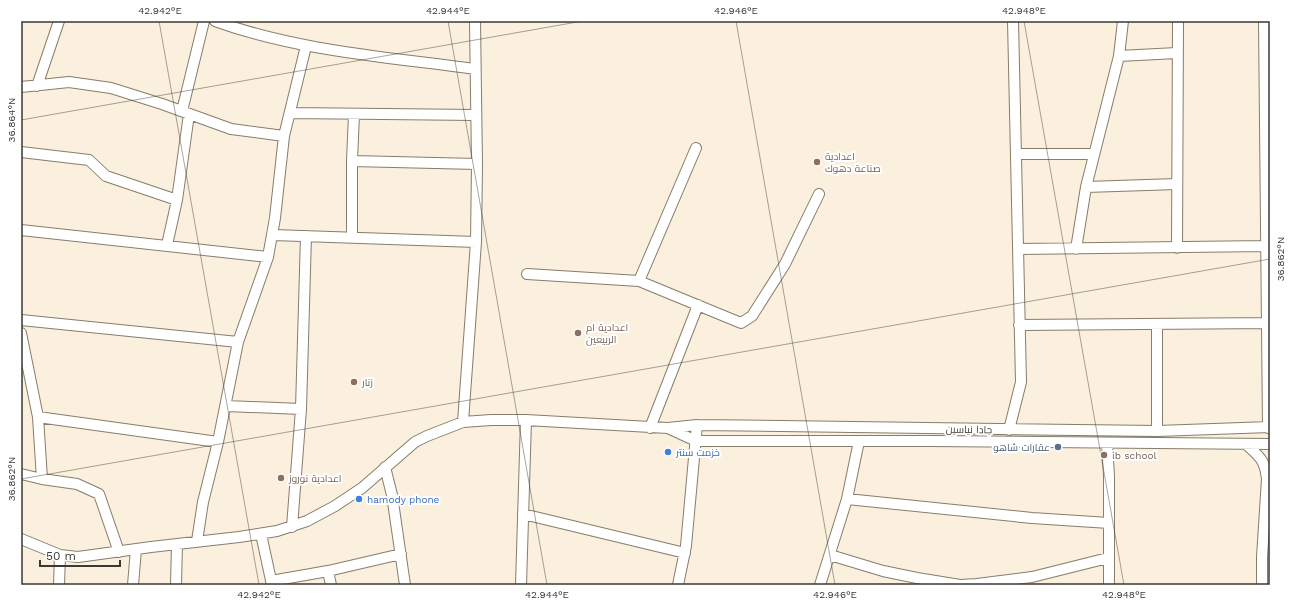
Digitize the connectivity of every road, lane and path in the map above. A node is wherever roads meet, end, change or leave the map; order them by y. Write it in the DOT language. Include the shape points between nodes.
graph roads {
  1 [pos="59,21"];
  2 [pos="204,21"];
  3 [pos="215,21"];
  4 [pos="474,21"];
  5 [pos="1013,21"];
  6 [pos="1124,21"];
  7 [pos="1178,21"];
  8 [pos="1264,21"];
  9 [pos="306,46"];
  10 [pos="1178,53"];
  11 [pos="1119,56"];
  12 [pos="475,69"];
  13 [pos="37,86"];
  14 [pos="21,87"];
  15 [pos="186,112"];
  16 [pos="290,113"];
  17 [pos="354,114"];
  18 [pos="476,115"];
  19 [pos="284,136"];
  20 [pos="696,148"];
  21 [pos="21,152"];
  22 [pos="1016,154"];
  23 [pos="1094,154"];
  24 [pos="352,161"];
  25 [pos="478,164"];
  26 [pos="1177,184"];
  27 [pos="1086,186"];
  28 [pos="818,194"];
  29 [pos="177,200"];
  30 [pos="21,230"];
  31 [pos="272,235"];
  32 [pos="306,236"];
  33 [pos="352,237"];
  34 [pos="476,242"];
  35 [pos="167,245"];
  36 [pos="1267,246"];
  37 [pos="1076,248"];
  38 [pos="1177,248"];
  39 [pos="1018,249"];
  40 [pos="268,257"];
  41 [pos="527,274"];
  42 [pos="640,281"];
  43 [pos="698,305"];
  44 [pos="21,320"];
  45 [pos="1268,323"];
  46 [pos="1157,324"];
  47 [pos="1019,325"];
  48 [pos="21,334"];
  49 [pos="238,342"];
  50 [pos="23,354"];
  51 [pos="226,406"];
  52 [pos="301,410"];
  53 [pos="38,417"];
  54 [pos="526,420"];
  55 [pos="463,422"];
  56 [pos="697,425"];
  57 [pos="1269,427"];
  58 [pos="650,428"];
  59 [pos="668,428"];
  60 [pos="1009,430"];
  61 [pos="1140,431"];
  62 [pos="1157,431"];
  63 [pos="696,441"];
  64 [pos="859,441"];
  65 [pos="218,442"];
  66 [pos="1107,443"];
  67 [pos="1140,444"];
  68 [pos="1247,444"];
  69 [pos="1270,444"];
  70 [pos="1267,460"];
  71 [pos="385,467"];
  72 [pos="21,474"];
  73 [pos="42,479"];
  74 [pos="847,499"];
  75 [pos="523,514"];
  76 [pos="1109,523"];
  77 [pos="292,526"];
  78 [pos="261,534"];
  79 [pos="1270,536"];
  80 [pos="21,539"];
  81 [pos="197,541"];
  82 [pos="177,544"];
  83 [pos="136,549"];
  84 [pos="119,552"];
  85 [pos="685,553"];
  86 [pos="401,554"];
  87 [pos="60,555"];
  88 [pos="830,555"];
  89 [pos="1108,558"];
  90 [pos="328,571"];
  91 [pos="916,582"];
  92 [pos="1266,582"];
  93 [pos="272,583"];
  94 [pos="59,585"];
  95 [pos="133,585"];
  96 [pos="176,585"];
  97 [pos="331,585"];
  98 [pos="405,585"];
  99 [pos="521,585"];
  100 [pos="678,585"];
  101 [pos="820,585"];
  102 [pos="960,585"];
  103 [pos="1109,585"];
  1 -- 13 [label="street"];
  2 -- 15 [label="street"];
  3 -- 9 [label="street" via="262,36"];
  4 -- 12 [label="street"];
  5 -- 22 [label="street"];
  6 -- 11 [label="street"];
  7 -- 10 [label="street"];
  8 -- 36 [label="street"];
  9 -- 12 [label="street"];
  9 -- 16 [label="street"];
  10 -- 11 [label="street"];
  10 -- 26 [label="street"];
  11 -- 23 [label="street"];
  12 -- 18 [label="street"];
  13 -- 14 [label="street"];
  13 -- 15 [label="street" via="69,82 112,88"];
  15 -- 19 [label="street" via="231,129"];
  15 -- 29 [label="street"];
  16 -- 17 [label="street"];
  16 -- 19 [label="street"];
  17 -- 18 [label="street"];
  17 -- 24 [label="street"];
  18 -- 25 [label="street"];
  19 -- 31 [label="street"];
  20 -- 42 [label="street"];
  21 -- 29 [label="street" via="89,160 106,176"];
  22 -- 23 [label="street"];
  22 -- 39 [label="street"];
  23 -- 27 [label="street"];
  24 -- 25 [label="street"];
  24 -- 33 [label="street"];
  25 -- 34 [label="street"];
  26 -- 27 [label="street"];
  26 -- 38 [label="street"];
  27 -- 37 [label="street"];
  28 -- 43 [label="street" via="785,264 752,316 741,323"];
  29 -- 35 [label="street"];
  30 -- 35 [label="street"];
  31 -- 32 [label="street"];
  31 -- 40 [label="street"];
  32 -- 33 [label="street"];
  32 -- 52 [label="street"];
  33 -- 34 [label="street"];
  34 -- 55 [label="street"];
  35 -- 40 [label="street"];
  36 -- 38 [label="street"];
  36 -- 45 [label="street"];
  37 -- 38 [label="street"];
  37 -- 39 [label="street"];
  39 -- 47 [label="street"];
  40 -- 49 [label="street"];
  41 -- 42 [label="street"];
  42 -- 43 [label="street"];
  43 -- 58 [label="street"];
  44 -- 49 [label="street"];
  45 -- 46 [label="street"];
  45 -- 57 [label="street"];
  46 -- 47 [label="street"];
  46 -- 62 [label="street"];
  47 -- 60 [label="street" via="1021,382"];
  48 -- 50 [label="street"];
  49 -- 51 [label="street"];
  50 -- 53 [label="street"];
  51 -- 52 [label="street"];
  51 -- 65 [label="street"];
  52 -- 77 [label="street"];
  53 -- 65 [label="street"];
  53 -- 73 [label="street"];
  54 -- 55 [label="street, جادا نیاسین"];
  54 -- 58 [label="street, جادا نیاسین"];
  54 -- 75 [label="street"];
  55 -- 71 [label="street, جادا نیاسین" via="415,442"];
  56 -- 59 [label="street, جادا نیاسین"];
  56 -- 60 [label="street, جادا نیاسین"];
  56 -- 63 [label="street"];
  57 -- 62 [label="street, جادا نیاسین"];
  58 -- 59 [label="street, جادا نیاسین"];
  59 -- 63 [label="street"];
  60 -- 61 [label="street, جادا نیاسین"];
  61 -- 62 [label="street, جادا نیاسین"];
  61 -- 67 [label="street"];
  63 -- 64 [label="street, جادا نیاسین"];
  63 -- 85 [label="street"];
  64 -- 66 [label="street, جادا نیاسین"];
  64 -- 74 [label="street"];
  65 -- 81 [label="street" via="203,502"];
  66 -- 67 [label="street, جادا نیاسین"];
  66 -- 76 [label="street"];
  67 -- 68 [label="street, جادا نیاسین"];
  68 -- 69 [label="street, جادا نیاسین"];
  68 -- 70 [label="street"];
  70 -- 92 [label="street" via="1262,557"];
  71 -- 77 [label="street, جادا نیاسین" via="362,488 335,506"];
  71 -- 86 [label="street"];
  72 -- 73 [label="street"];
  73 -- 84 [label="street" via="77,484 99,494"];
  74 -- 76 [label="street" via="1032,518"];
  74 -- 88 [label="street"];
  75 -- 85 [label="street"];
  75 -- 99 [label="street"];
  76 -- 89 [label="street"];
  77 -- 78 [label="street, جادا نیاسین"];
  78 -- 81 [label="street, جادا نیاسین"];
  78 -- 93 [label="street"];
  79 -- 92 [label="street"];
  80 -- 87 [label="street, جادا نیاسین"];
  81 -- 82 [label="street, جادا نیاسین"];
  82 -- 83 [label="street, جادا نیاسین"];
  82 -- 96 [label="street"];
  83 -- 84 [label="street, جادا نیاسین"];
  83 -- 95 [label="street"];
  84 -- 87 [label="street, جادا نیاسین" via="78,557"];
  85 -- 100 [label="street"];
  86 -- 90 [label="street"];
  86 -- 98 [label="street"];
  87 -- 94 [label="street"];
  88 -- 91 [label="street"];
  88 -- 101 [label="street"];
  89 -- 102 [label="street" via="1032,577"];
  89 -- 103 [label="street"];
  90 -- 93 [label="street"];
  90 -- 97 [label="street"];
  91 -- 102 [label="street"];
}
